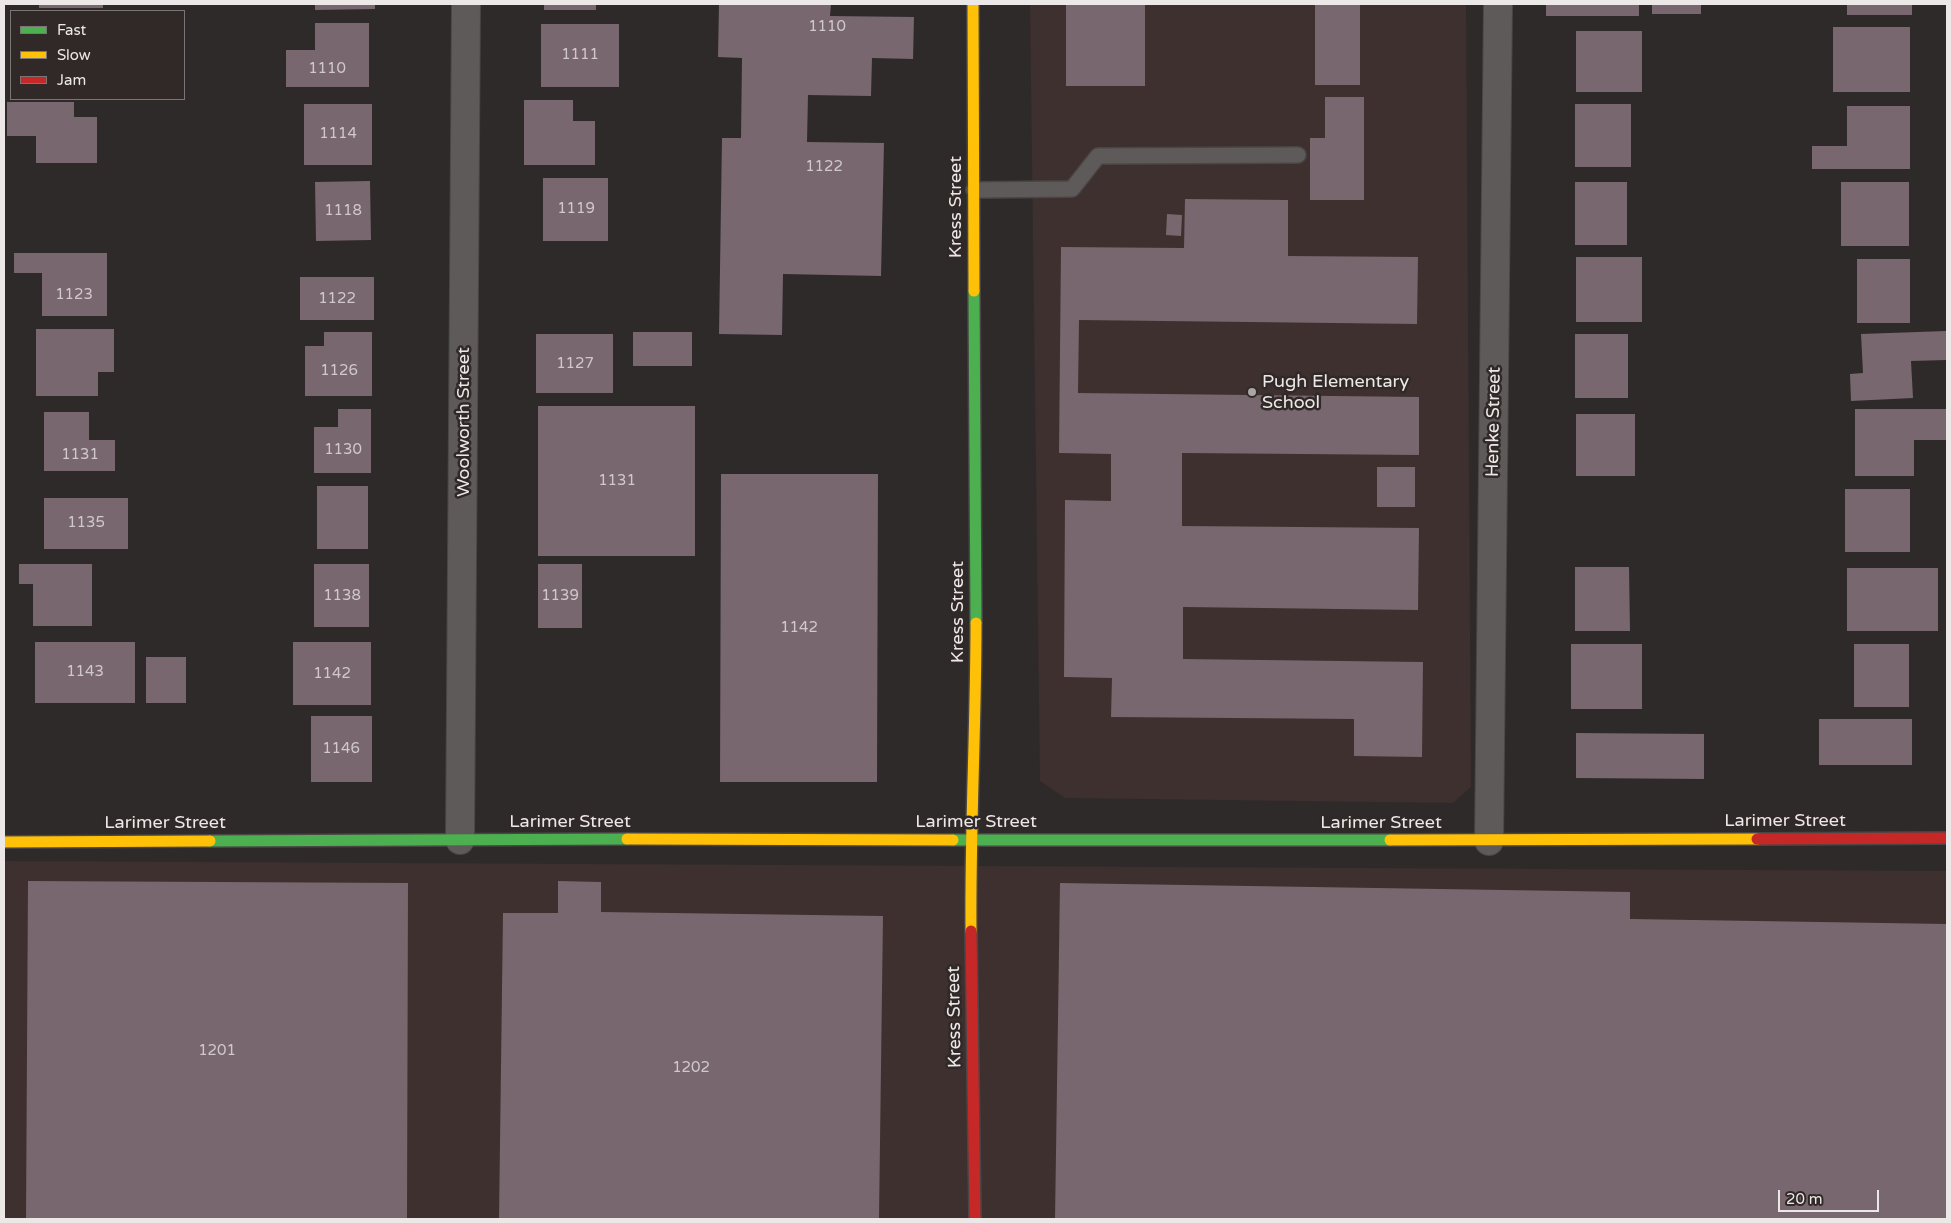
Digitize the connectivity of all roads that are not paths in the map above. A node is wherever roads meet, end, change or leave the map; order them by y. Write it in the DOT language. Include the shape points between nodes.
graph roads {
  1 [pos="466,4"];
  2 [pos="973,4"];
  3 [pos="1498,4"];
  4 [pos="1298,155"];
  5 [pos="974,190"];
  6 [pos="1947,838"];
  7 [pos="970,839"];
  8 [pos="460,840"];
  9 [pos="1490,841"];
  10 [pos="4,842"];
  11 [pos="975,1219"];
  1 -- 8 [label="street, Woolworth Street"];
  2 -- 5 [label="street, Kress Street"];
  3 -- 9 [label="street, Henke Street"];
  4 -- 5 [label="lane" via="1098,156 1072,189"];
  5 -- 7 [label="street, Kress Street" via="976,709"];
  6 -- 9 [label="street, Larimer Street"];
  7 -- 8 [label="street, Larimer Street"];
  7 -- 9 [label="street, Larimer Street"];
  7 -- 11 [label="street, Kress Street"];
  8 -- 10 [label="street, Larimer Street"];
}
